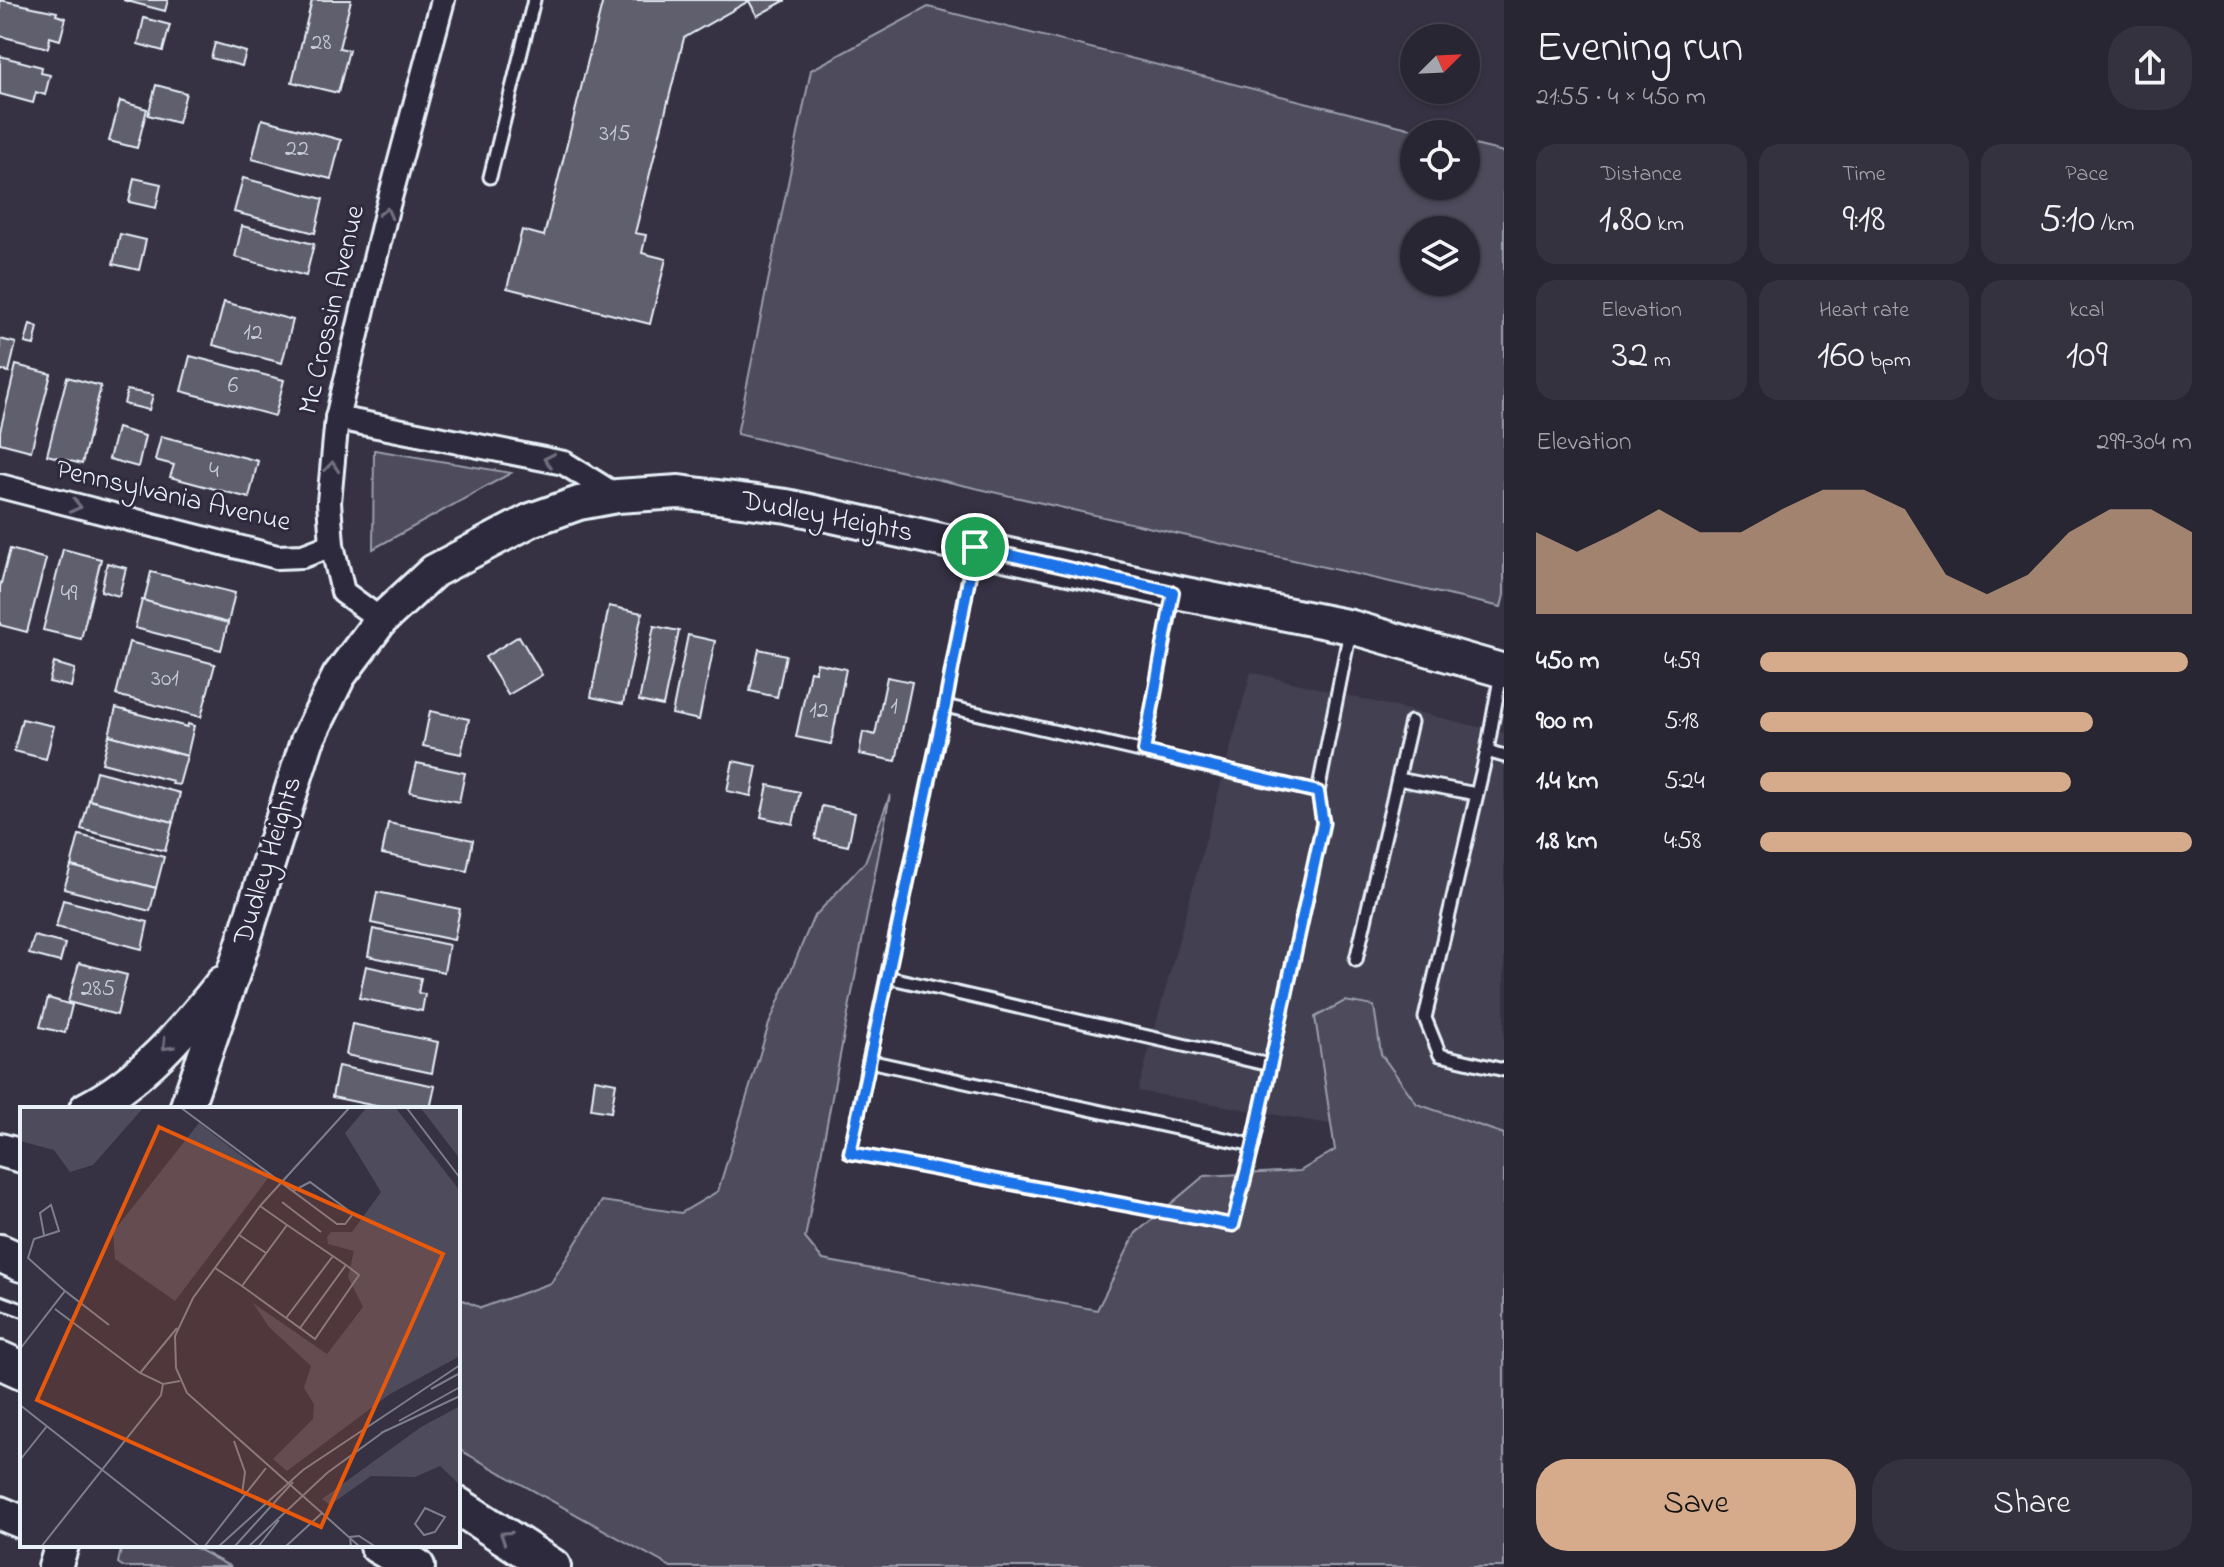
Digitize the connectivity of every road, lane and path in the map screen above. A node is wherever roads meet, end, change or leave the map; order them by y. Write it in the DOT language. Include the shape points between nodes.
graph roads {
  1 [pos="443,0"];
  2 [pos="534,0"];
  3 [pos="490,177"];
  4 [pos="337,418"];
  5 [pos="0,486"];
  6 [pos="617,496"];
  7 [pos="332,545"];
  8 [pos="975,547"];
  9 [pos="1173,592"];
  10 [pos="381,620"];
  11 [pos="1351,627"];
  12 [pos="1503,668"];
  13 [pos="945,706"];
  14 [pos="1411,722"];
  15 [pos="1144,751"];
  16 [pos="1487,751"];
  17 [pos="1504,756"];
  18 [pos="1398,779"];
  19 [pos="1318,792"];
  20 [pos="1476,794"];
  21 [pos="1356,960"];
  22 [pos="236,965"];
  23 [pos="887,977"];
  24 [pos="869,1061"];
  25 [pos="1270,1065"];
  26 [pos="1504,1070"];
  27 [pos="89,1107"];
  28 [pos="187,1107"];
  29 [pos="20,1131"];
  30 [pos="0,1135"];
  31 [pos="1253,1145"];
  32 [pos="0,1150"];
  33 [pos="20,1155"];
  34 [pos="0,1253"];
  35 [pos="20,1262"];
  36 [pos="0,1302"];
  37 [pos="20,1309"];
  38 [pos="0,1360"];
  39 [pos="0,1369"];
  40 [pos="20,1371"];
  41 [pos="20,1372"];
  42 [pos="460,1507"];
  43 [pos="0,1513"];
  44 [pos="20,1521"];
  45 [pos="61,1547"];
  46 [pos="381,1547"];
  47 [pos="55,1567"];
  48 [pos="416,1567"];
  49 [pos="552,1567"];
  4 -- 1 [label="street, Mc Crossin Avenue, one-way"];
  2 -- 3 [label="lane"];
  6 -- 4 [label="street, one-way" via="564,463"];
  7 -- 4 [label="street, Mc Crossin Avenue, one-way" via="329,502"];
  5 -- 7 [label="street, Pennsylvania Avenue, one-way" via="277,557 303,556"];
  6 -- 8 [label="main road, Dudley Heights" via="679,492 787,506"];
  6 -- 10 [label="main road, Dudley Heights" via="579,503 484,544 434,571"];
  7 -- 10 [label="street, Mc Crossin Avenue" via="343,592"];
  8 -- 9 [label="main road, Dudley Heights"];
  8 -- 13 [label="lane"];
  9 -- 11 [label="main road, Dudley Heights"];
  9 -- 15 [label="lane"];
  10 -- 22 [label="main road, Dudley Heights" via="339,676 307,741"];
  11 -- 12 [label="main road, Dudley Heights"];
  11 -- 19 [label="lane"];
  12 -- 16 [label="lane"];
  13 -- 15 [label="lane"];
  13 -- 23 [label="lane"];
  14 -- 18 [label="lane"];
  15 -- 19 [label="lane"];
  16 -- 17 [label="lane"];
  16 -- 20 [label="lane"];
  18 -- 20 [label="lane"];
  18 -- 21 [label="lane"];
  19 -- 25 [label="lane" via="1323,823"];
  20 -- 26 [label="lane" via="1425,1018 1440,1055"];
  22 -- 27 [label="main road, one-way" via="147,1066"];
  22 -- 28 [label="main road, Dudley Heights"];
  23 -- 24 [label="lane"];
  23 -- 25 [label="lane"];
  24 -- 31 [label="lane"];
  24 -- 31 [label="lane" via="850,1153 1233,1225"];
  25 -- 31 [label="lane"];
  29 -- 30 [label="main road"];
  32 -- 33 [label="main road"];
  34 -- 35 [label="main road"];
  36 -- 37 [label="lane"];
  38 -- 40 [label="main road"];
  39 -- 41 [label="main road"];
  49 -- 42 [label="main road, one-way"];
  43 -- 44 [label="main road"];
  45 -- 47 [label="main road"];
  46 -- 48 [label="main road"];
}
